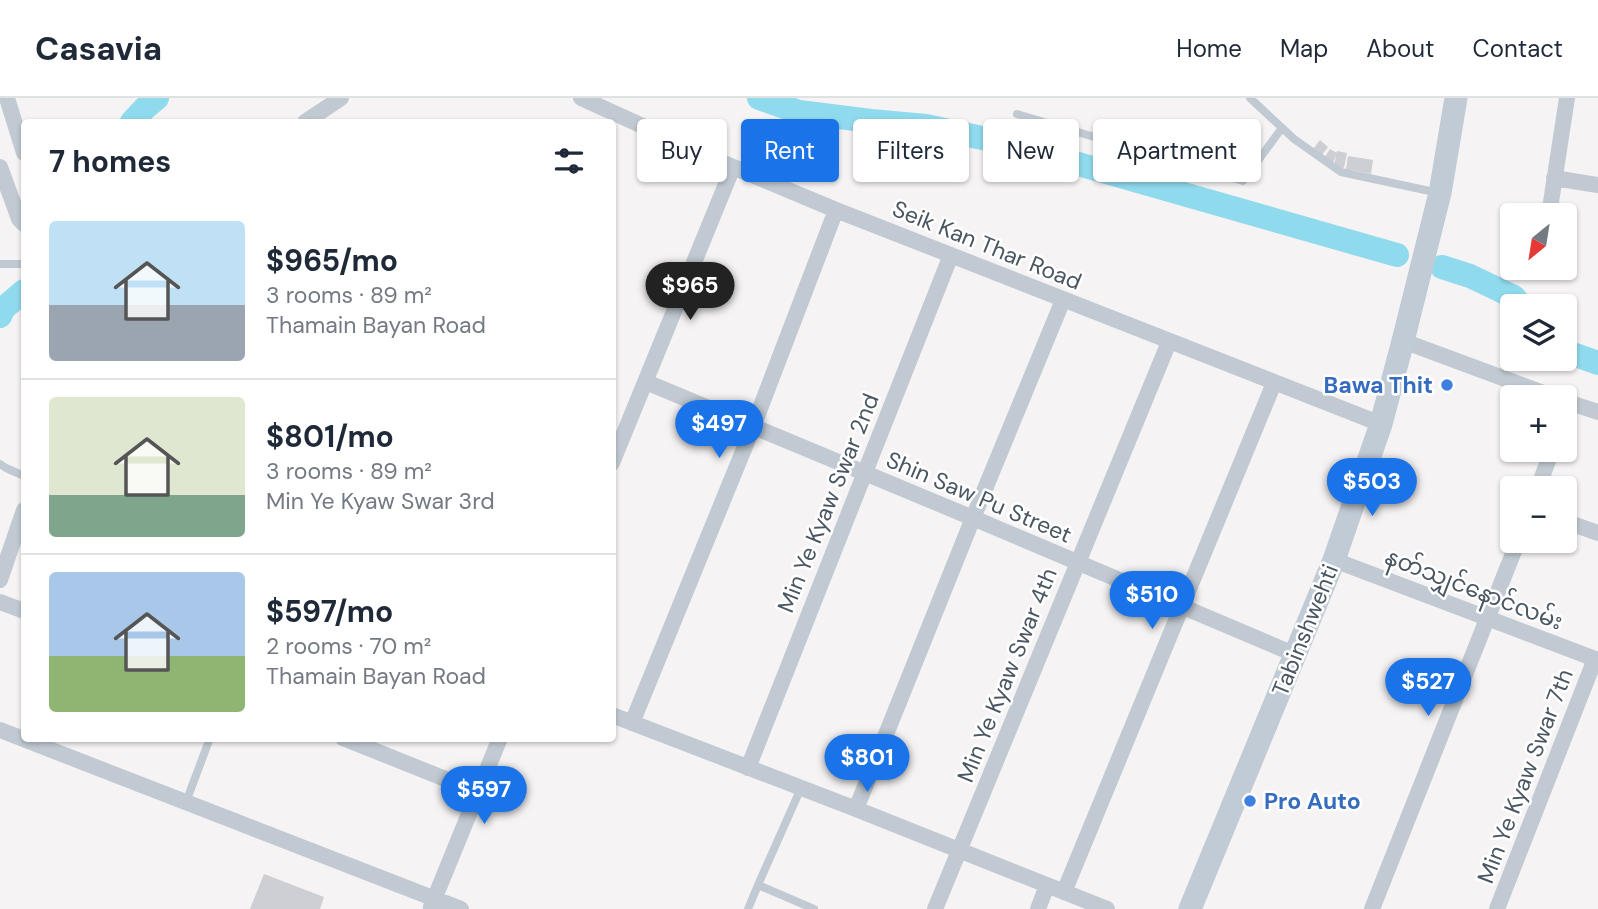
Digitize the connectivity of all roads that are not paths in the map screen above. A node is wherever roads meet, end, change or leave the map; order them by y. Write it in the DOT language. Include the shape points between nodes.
graph roads {
  1 [pos="7,98"];
  2 [pos="341,98"];
  3 [pos="581,98"];
  4 [pos="1250,98"];
  5 [pos="1456,98"];
  6 [pos="1567,98"];
  7 [pos="1017,114"];
  8 [pos="606,116"];
  9 [pos="310,119"];
  10 [pos="616,120"];
  11 [pos="1282,128"];
  12 [pos="21,143"];
  13 [pos="0,167"];
  14 [pos="733,167"];
  15 [pos="1554,178"];
  16 [pos="1598,185"];
  17 [pos="1440,193"];
  18 [pos="1551,203"];
  19 [pos="836,210"];
  20 [pos="21,221"];
  21 [pos="951,255"];
  22 [pos="0,264"];
  23 [pos="21,264"];
  24 [pos="1063,300"];
  25 [pos="1403,341"];
  26 [pos="1169,342"];
  27 [pos="646,382"];
  28 [pos="1274,383"];
  29 [pos="1517,385"];
  30 [pos="1577,407"];
  31 [pos="1598,412"];
  32 [pos="1381,424"];
  33 [pos="753,427"];
  34 [pos="616,453"];
  35 [pos="0,464"];
  36 [pos="865,473"];
  37 [pos="21,475"];
  38 [pos="21,516"];
  39 [pos="972,518"];
  40 [pos="1577,526"];
  41 [pos="1598,533"];
  42 [pos="5,547"];
  43 [pos="1513,553"];
  44 [pos="1334,560"];
  45 [pos="1077,563"];
  46 [pos="0,580"];
  47 [pos="0,602"];
  48 [pos="1181,607"];
  49 [pos="21,610"];
  50 [pos="1486,618"];
  51 [pos="1294,654"];
  52 [pos="1596,660"];
  53 [pos="616,717"];
  54 [pos="632,723"];
  55 [pos="0,730"];
  56 [pos="21,738"];
  57 [pos="31,742"];
  58 [pos="208,742"];
  59 [pos="353,742"];
  60 [pos="498,742"];
  61 [pos="748,768"];
  62 [pos="800,788"];
  63 [pos="478,792"];
  64 [pos="186,802"];
  65 [pos="856,809"];
  66 [pos="959,851"];
  67 [pos="758,885"];
  68 [pos="1047,885"];
  69 [pos="1064,892"];
  70 [pos="433,904"];
  71 [pos="461,909"];
  72 [pos="748,909"];
  73 [pos="814,909"];
  74 [pos="935,909"];
  75 [pos="1038,909"];
  76 [pos="1107,909"];
  77 [pos="1190,909"];
  78 [pos="1372,909"];
  79 [pos="1497,909"];
  1 -- 12 [label="street"];
  2 -- 9 [label="street"];
  3 -- 8 [label="street, Seik Kan Thar Road"];
  4 -- 11 [label="lane"];
  5 -- 17 [label="main road, Tabinshwehti"];
  6 -- 15 [label="street"];
  7 -- 11 [label="lane" via="1243,181"];
  10 -- 14 [label="street, Seik Kan Thar Road"];
  11 -- 17 [label="lane" via="1341,172"];
  13 -- 20 [label="street"];
  14 -- 19 [label="street, Seik Kan Thar Road"];
  14 -- 27 [label="street"];
  15 -- 16 [label="street"];
  15 -- 18 [label="street"];
  17 -- 25 [label="main road, Tabinshwehti"];
  19 -- 21 [label="street, Seik Kan Thar Road"];
  19 -- 33 [label="street"];
  21 -- 24 [label="street, Seik Kan Thar Road"];
  21 -- 36 [label="street, Min Ye Kyaw Swar 2nd"];
  22 -- 23 [label="lane"];
  24 -- 26 [label="street, Seik Kan Thar Road"];
  24 -- 39 [label="street"];
  25 -- 29 [label="street"];
  25 -- 32 [label="main road, Tabinshwehti"];
  26 -- 28 [label="street, Seik Kan Thar Road"];
  26 -- 45 [label="street, Min Ye Kyaw Swar 4th"];
  27 -- 33 [label="street, Shin Saw Pu Street"];
  27 -- 34 [label="street"];
  28 -- 32 [label="street, Seik Kan Thar Road"];
  28 -- 48 [label="street"];
  30 -- 31 [label="street"];
  32 -- 44 [label="main road, Tabinshwehti"];
  33 -- 36 [label="street, Shin Saw Pu Street"];
  33 -- 54 [label="street"];
  35 -- 37 [label="lane"];
  36 -- 39 [label="street, Shin Saw Pu Street"];
  36 -- 61 [label="street, Min Ye Kyaw Swar 2nd"];
  38 -- 42 [label="street"];
  39 -- 45 [label="street, Shin Saw Pu Street"];
  39 -- 65 [label="street"];
  40 -- 41 [label="street"];
  42 -- 46 [label="street"];
  43 -- 50 [label="street"];
  44 -- 50 [label="street, နတ်သျှင်နောင်လမ်း"];
  44 -- 51 [label="main road, Tabinshwehti"];
  45 -- 48 [label="street, Shin Saw Pu Street"];
  45 -- 66 [label="street, Min Ye Kyaw Swar 4th"];
  47 -- 49 [label="street"];
  48 -- 51 [label="street, Shin Saw Pu Street"];
  48 -- 69 [label="street"];
  50 -- 52 [label="street, နတ်သျှင်နောင်လမ်း"];
  50 -- 78 [label="street"];
  51 -- 77 [label="main road, Tabinshwehti"];
  52 -- 79 [label="street, Min Ye Kyaw Swar 7th"];
  53 -- 54 [label="street"];
  54 -- 61 [label="street"];
  55 -- 56 [label="street"];
  57 -- 64 [label="street"];
  58 -- 64 [label="lane"];
  59 -- 63 [label="street"];
  60 -- 63 [label="street"];
  61 -- 62 [label="street"];
  62 -- 65 [label="street"];
  62 -- 67 [label="lane"];
  63 -- 70 [label="street"];
  64 -- 70 [label="street"];
  65 -- 66 [label="street"];
  66 -- 68 [label="street"];
  66 -- 74 [label="street, Min Ye Kyaw Swar 4th"];
  67 -- 72 [label="lane"];
  67 -- 73 [label="lane"];
  68 -- 69 [label="street"];
  68 -- 75 [label="street"];
  69 -- 76 [label="street"];
  70 -- 71 [label="street"];
}
